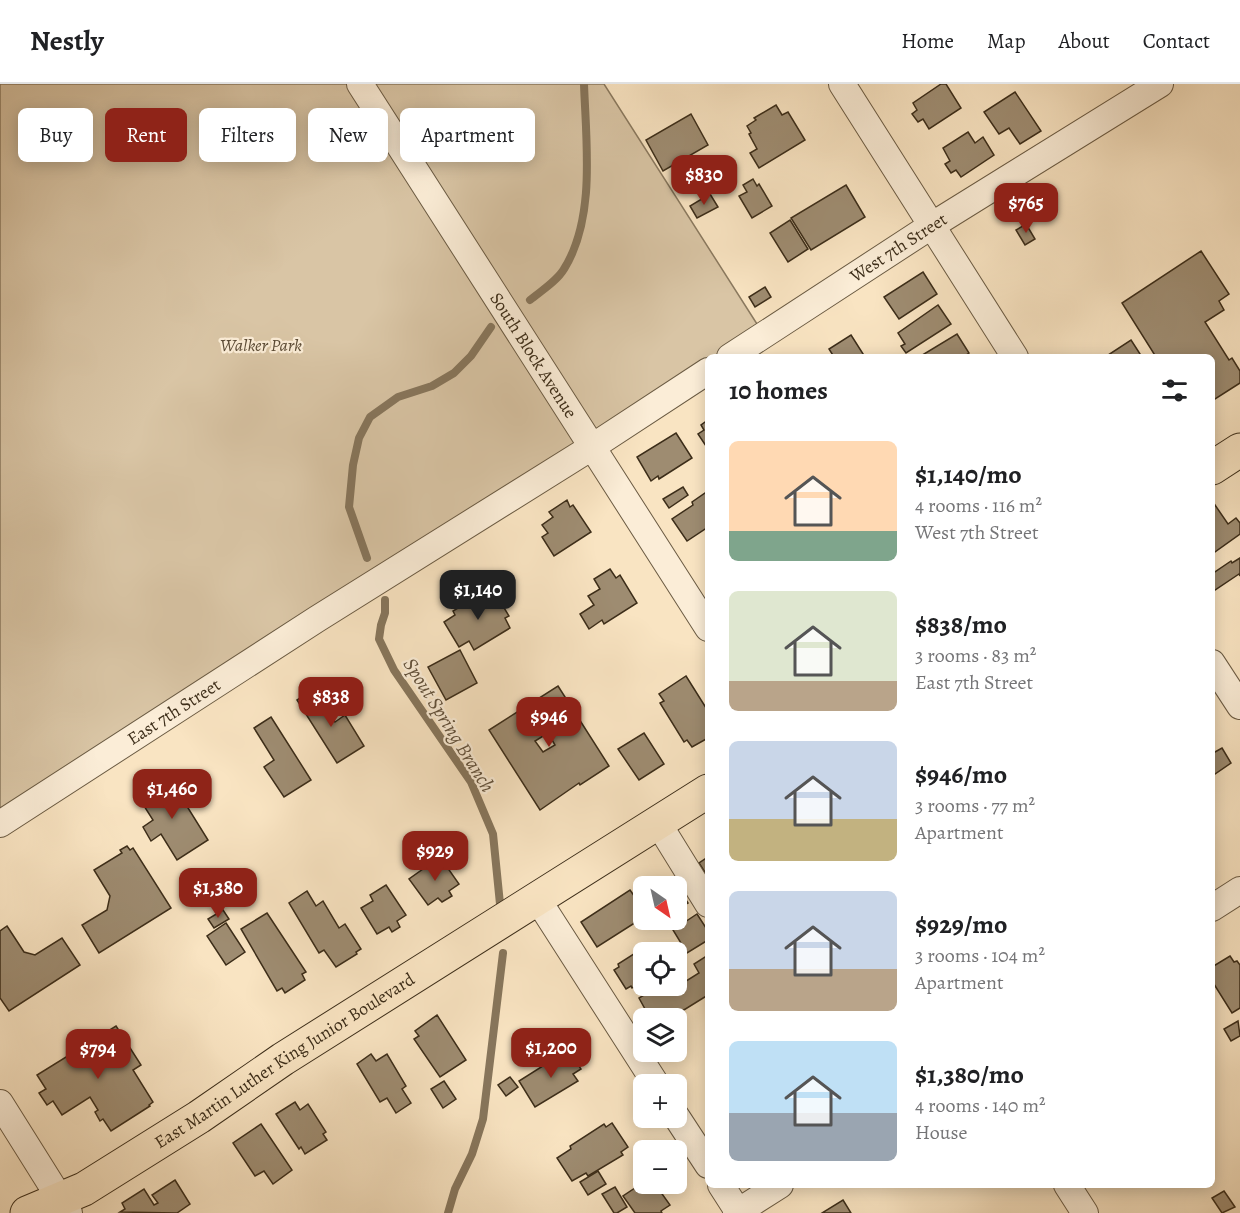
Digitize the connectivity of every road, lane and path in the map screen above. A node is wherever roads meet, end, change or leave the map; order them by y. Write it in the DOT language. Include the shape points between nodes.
graph roads {
  1 [pos="360,84"];
  2 [pos="842,84"];
  3 [pos="1160,84"];
  4 [pos="931,226"];
  5 [pos="735,354"];
  6 [pos="1013,354"];
  7 [pos="705,373"];
  8 [pos="592,447"];
  9 [pos="1240,450"];
  10 [pos="1215,466"];
  11 [pos="705,623"];
  12 [pos="1215,668"];
  13 [pos="1240,706"];
  14 [pos="705,793"];
  15 [pos="658,823"];
  16 [pos="0,824"];
  17 [pos="1240,890"];
  18 [pos="705,899"];
  19 [pos="538,900"];
  20 [pos="1215,906"];
  21 [pos="650,1074"];
  22 [pos="0,1103"];
  23 [pos="684,1128"];
  24 [pos="705,1160"];
  25 [pos="723,1188"];
  26 [pos="776,1188"];
  27 [pos="1069,1188"];
  28 [pos="64,1206"];
  29 [pos="27,1213"];
  30 [pos="738,1213"];
  31 [pos="1085,1213"];
  1 -- 8 [label="street, South Block Avenue"];
  2 -- 4 [label="street"];
  3 -- 4 [label="street, West 7th Street"];
  4 -- 5 [label="street, West 7th Street"];
  4 -- 6 [label="street"];
  7 -- 8 [label="street"];
  8 -- 11 [label="street, South Block Avenue"];
  8 -- 16 [label="street, East 7th Street"];
  9 -- 10 [label="main road"];
  12 -- 13 [label="street"];
  14 -- 15 [label="main road, East Martin Luther King Junior Boulevard"];
  15 -- 18 [label="street"];
  15 -- 19 [label="main road, East Martin Luther King Junior Boulevard"];
  17 -- 20 [label="street"];
  19 -- 21 [label="street"];
  19 -- 28 [label="main road, East Martin Luther King Junior Boulevard" via="283,1059"];
  22 -- 28 [label="street"];
  23 -- 24 [label="street"];
  25 -- 30 [label="street"];
  26 -- 30 [label="street"];
  27 -- 31 [label="street"];
  28 -- 29 [label="main road, East Martin Luther King Junior Boulevard"];
}
